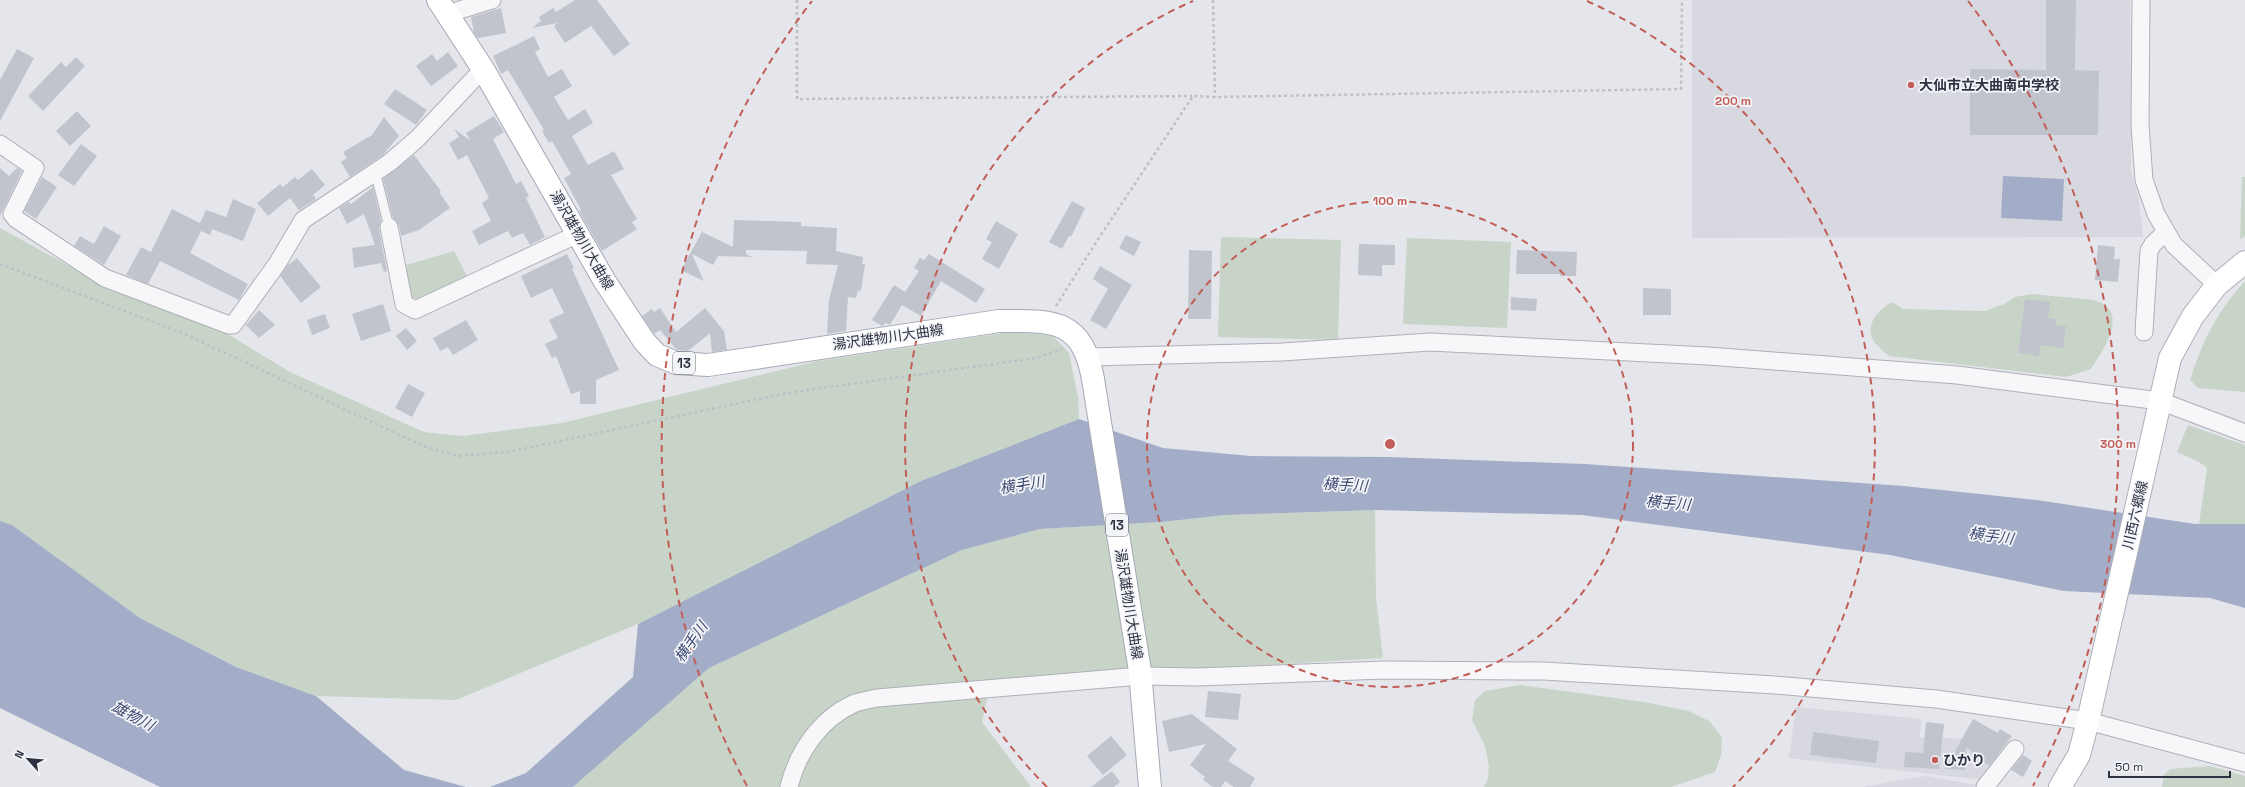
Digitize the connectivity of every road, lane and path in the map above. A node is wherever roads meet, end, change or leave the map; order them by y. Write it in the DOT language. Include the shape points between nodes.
graph roads {
  1 [pos="492,0"];
  2 [pos="797,0"];
  3 [pos="1213,0"];
  4 [pos="1682,0"];
  5 [pos="2141,0"];
  6 [pos="443,7"];
  7 [pos="482,68"];
  8 [pos="1193,96"];
  9 [pos="1215,97"];
  10 [pos="0,144"];
  11 [pos="375,171"];
  12 [pos="389,227"];
  13 [pos="2166,232"];
  14 [pos="578,234"];
  15 [pos="2245,262"];
  16 [pos="0,264"];
  17 [pos="2217,285"];
  18 [pos="1047,321"];
  19 [pos="2144,332"];
  20 [pos="1085,350"];
  21 [pos="2158,410"];
  22 [pos="2245,433"];
  23 [pos="1140,674"];
  24 [pos="2090,715"];
  25 [pos="2015,749"];
  26 [pos="2245,763"];
  27 [pos="788,787"];
  28 [pos="1150,787"];
  29 [pos="1985,787"];
  30 [pos="2060,787"];
  1 -- 6 [label="street"];
  2 -- 8 [label="path" via="797,99"];
  3 -- 9 [label="path"];
  4 -- 9 [label="path" via="1681,89"];
  5 -- 13 [label="street" via="2140,125 2144,180 2156,214"];
  6 -- 7 [label="main road, 湯沢雄物川大曲線 / 13"];
  7 -- 11 [label="street" via="417,139 389,163"];
  7 -- 14 [label="main road, 湯沢雄物川大曲線 / 13"];
  8 -- 9 [label="path"];
  8 -- 18 [label="path"];
  10 -- 11 [label="street" via="35,168 12,214 16,219 105,278 229,326 233,325 277,264 302,220"];
  11 -- 12 [label="lane"];
  12 -- 14 [label="street" via="404,304 415,310"];
  13 -- 17 [label="street" via="2174,245"];
  13 -- 19 [label="street" via="2149,251"];
  14 -- 18 [label="main road, 湯沢雄物川大曲線 / 13" via="604,280 644,341 657,355 676,363 708,365 1000,321"];
  15 -- 17 [label="main road, 川西六郷線"];
  16 -- 20 [label="path" via="185,334 423,446 458,456 508,452 787,393"];
  17 -- 21 [label="main road, 川西六郷線" via="2193,316 2170,358"];
  18 -- 20 [label="main road, 湯沢雄物川大曲線 / 13" via="1067,330"];
  20 -- 21 [label="street" via="1282,352 1430,342 1708,356 1958,375"];
  20 -- 23 [label="main road, 湯沢雄物川大曲線 / 13" via="1093,379"];
  21 -- 22 [label="street"];
  21 -- 24 [label="main road, 川西六郷線"];
  23 -- 24 [label="street" via="1198,677 1384,670 1544,671 1760,684"];
  23 -- 27 [label="street" via="877,698 854,704 836,713 821,726 798,760"];
  23 -- 28 [label="main road, 湯沢雄物川大曲線 / 13"];
  24 -- 26 [label="street"];
  24 -- 30 [label="main road, 川西六郷線" via="2079,755"];
  25 -- 29 [label="street"];
}
